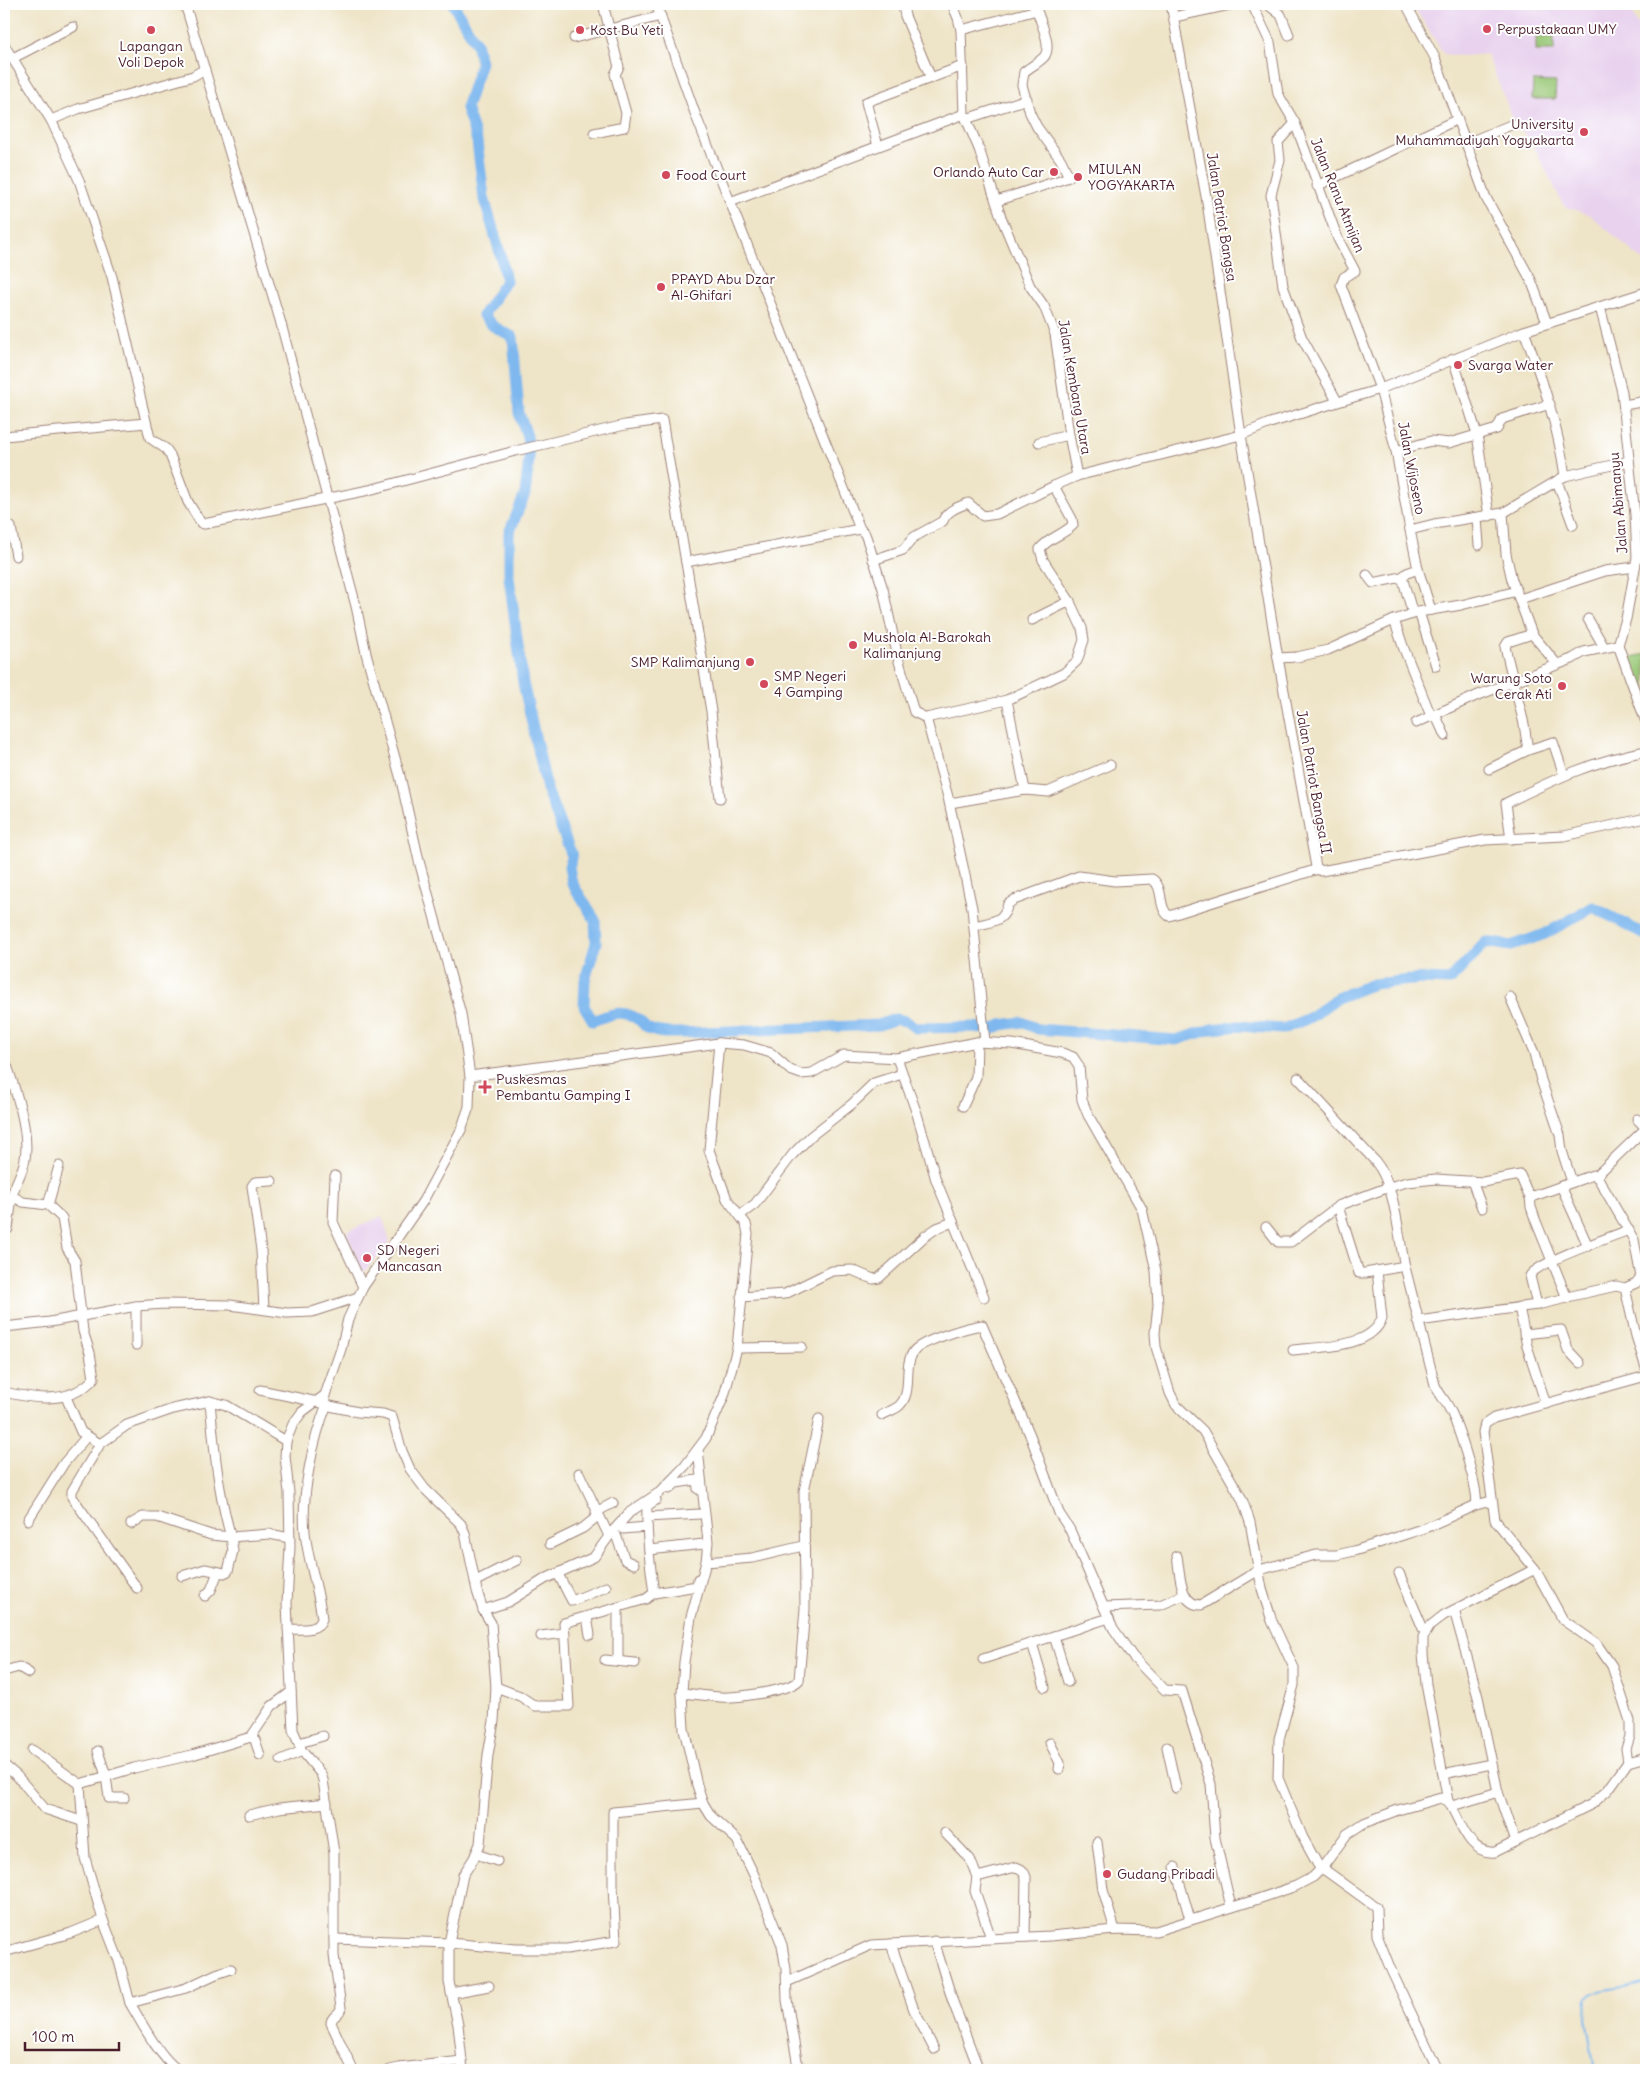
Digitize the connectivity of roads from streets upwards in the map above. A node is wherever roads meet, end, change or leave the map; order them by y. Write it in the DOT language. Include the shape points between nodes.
graph roads {
  1 [pos="185,4"];
  2 [pos="603,4"];
  3 [pos="656,4"];
  4 [pos="905,4"];
  5 [pos="952,4"];
  6 [pos="1171,4"];
  7 [pos="1234,4"];
  8 [pos="1252,4"];
  9 [pos="1266,4"];
  10 [pos="1406,4"];
  11 [pos="1027,8"];
  12 [pos="661,16"];
  13 [pos="1174,17"];
  14 [pos="73,27"];
  15 [pos="610,28"];
  16 [pos="961,30"];
  17 [pos="1289,35"];
  18 [pos="574,38"];
  19 [pos="4,45"];
  20 [pos="13,58"];
  21 [pos="963,66"];
  22 [pos="205,69"];
  23 [pos="931,78"];
  24 [pos="1027,99"];
  25 [pos="965,117"];
  26 [pos="1458,119"];
  27 [pos="51,120"];
  28 [pos="1293,120"];
  29 [pos="1513,124"];
  30 [pos="595,133"];
  31 [pos="1467,143"];
  32 [pos="878,146"];
  33 [pos="1317,186"];
  34 [pos="997,201"];
  35 [pos="730,202"];
  36 [pos="1646,292"];
  37 [pos="1600,307"];
  38 [pos="1547,323"];
  39 [pos="1524,331"];
  40 [pos="1452,359"];
  41 [pos="1380,389"];
  42 [pos="1646,401"];
  43 [pos="1337,402"];
  44 [pos="1550,404"];
  45 [pos="1624,405"];
  46 [pos="146,423"];
  47 [pos="1476,434"];
  48 [pos="1241,435"];
  49 [pos="4,436"];
  50 [pos="1069,436"];
  51 [pos="1039,442"];
  52 [pos="1396,451"];
  53 [pos="1629,461"];
  54 [pos="1078,476"];
  55 [pos="1561,478"];
  56 [pos="1054,486"];
  57 [pos="327,497"];
  58 [pos="1504,513"];
  59 [pos="1489,516"];
  60 [pos="1476,518"];
  61 [pos="4,522"];
  62 [pos="1573,525"];
  63 [pos="860,530"];
  64 [pos="1410,530"];
  65 [pos="1479,545"];
  66 [pos="16,556"];
  67 [pos="873,560"];
  68 [pos="686,562"];
  69 [pos="1635,567"];
  70 [pos="1418,570"];
  71 [pos="1367,575"];
  72 [pos="1402,577"];
  73 [pos="1518,595"];
  74 [pos="1070,602"];
  75 [pos="1430,610"];
  76 [pos="1416,613"];
  77 [pos="1588,619"];
  78 [pos="1032,620"];
  79 [pos="1394,620"];
  80 [pos="1532,634"];
  81 [pos="1618,645"];
  82 [pos="1604,647"];
  83 [pos="1278,658"];
  84 [pos="1556,663"];
  85 [pos="1436,666"];
  86 [pos="1513,681"];
  87 [pos="1007,700"];
  88 [pos="1433,715"];
  89 [pos="1645,716"];
  90 [pos="926,718"];
  91 [pos="1416,723"];
  92 [pos="1445,736"];
  93 [pos="1528,750"];
  94 [pos="1646,751"];
  95 [pos="1110,765"];
  96 [pos="1489,769"];
  97 [pos="1564,775"];
  98 [pos="1025,790"];
  99 [pos="720,798"];
  100 [pos="950,803"];
  101 [pos="1644,819"];
  102 [pos="1511,839"];
  103 [pos="1318,869"];
  104 [pos="975,926"];
  105 [pos="1510,997"];
  106 [pos="981,1042"];
  107 [pos="719,1043"];
  108 [pos="4,1057"];
  109 [pos="896,1058"];
  110 [pos="902,1074"];
  111 [pos="470,1076"];
  112 [pos="1298,1078"];
  113 [pos="963,1106"];
  114 [pos="1637,1119"];
  115 [pos="59,1166"];
  116 [pos="335,1176"];
  117 [pos="1596,1176"];
  118 [pos="272,1181"];
  119 [pos="1472,1182"];
  120 [pos="1572,1182"];
  121 [pos="1561,1186"];
  122 [pos="1389,1187"];
  123 [pos="12,1196"];
  124 [pos="1530,1196"];
  125 [pos="48,1205"];
  126 [pos="1338,1206"];
  127 [pos="1482,1208"];
  128 [pos="740,1215"];
  129 [pos="953,1222"];
  130 [pos="1266,1227"];
  131 [pos="8,1229"];
  132 [pos="1629,1230"];
  133 [pos="1588,1246"];
  134 [pos="1552,1260"];
  135 [pos="1643,1261"];
  136 [pos="1405,1266"];
  137 [pos="1377,1271"];
  138 [pos="363,1287"];
  139 [pos="1625,1288"];
  140 [pos="358,1296"];
  141 [pos="1568,1296"];
  142 [pos="741,1297"];
  143 [pos="984,1297"];
  144 [pos="1537,1305"];
  145 [pos="136,1306"];
  146 [pos="1519,1307"];
  147 [pos="264,1309"];
  148 [pos="82,1315"];
  149 [pos="1418,1321"];
  150 [pos="4,1327"];
  151 [pos="1524,1334"];
  152 [pos="136,1345"];
  153 [pos="737,1348"];
  154 [pos="802,1348"];
  155 [pos="1293,1350"];
  156 [pos="1580,1363"];
  157 [pos="1646,1368"];
  158 [pos="1646,1376"];
  159 [pos="260,1390"];
  160 [pos="4,1392"];
  161 [pos="66,1397"];
  162 [pos="326,1400"];
  163 [pos="210,1401"];
  164 [pos="316,1402"];
  165 [pos="1546,1404"];
  166 [pos="882,1414"];
  167 [pos="819,1419"];
  168 [pos="87,1436"];
  169 [pos="286,1441"];
  170 [pos="100,1444"];
  171 [pos="698,1449"];
  172 [pos="579,1473"];
  173 [pos="1491,1502"];
  174 [pos="613,1503"];
  175 [pos="1476,1505"];
  176 [pos="597,1514"];
  177 [pos="700,1514"];
  178 [pos="647,1517"];
  179 [pos="28,1520"];
  180 [pos="131,1524"];
  181 [pos="648,1527"];
  182 [pos="623,1528"];
  183 [pos="611,1534"];
  184 [pos="231,1537"];
  185 [pos="290,1538"];
  186 [pos="550,1544"];
  187 [pos="704,1544"];
  188 [pos="804,1546"];
  189 [pos="649,1550"];
  190 [pos="1177,1556"];
  191 [pos="517,1560"];
  192 [pos="706,1562"];
  193 [pos="634,1564"];
  194 [pos="1535,1569"];
  195 [pos="1259,1570"];
  196 [pos="218,1572"];
  197 [pos="1399,1573"];
  198 [pos="558,1574"];
  199 [pos="182,1576"];
  200 [pos="476,1581"];
  201 [pos="606,1587"];
  202 [pos="137,1588"];
  203 [pos="654,1593"];
  204 [pos="1184,1595"];
  205 [pos="205,1596"];
  206 [pos="1104,1607"];
  207 [pos="618,1608"];
  208 [pos="483,1610"];
  209 [pos="1454,1610"];
  210 [pos="587,1617"];
  211 [pos="1109,1618"];
  212 [pos="288,1630"];
  213 [pos="565,1633"];
  214 [pos="1425,1633"];
  215 [pos="590,1635"];
  216 [pos="541,1636"];
  217 [pos="1054,1636"];
  218 [pos="1032,1643"];
  219 [pos="983,1659"];
  220 [pos="605,1660"];
  221 [pos="618,1661"];
  222 [pos="635,1663"];
  223 [pos="4,1671"];
  224 [pos="29,1673"];
  225 [pos="1068,1682"];
  226 [pos="496,1687"];
  227 [pos="1045,1687"];
  228 [pos="291,1692"];
  229 [pos="682,1693"];
  230 [pos="323,1736"];
  231 [pos="251,1737"];
  232 [pos="1050,1744"];
  233 [pos="300,1747"];
  234 [pos="1167,1747"];
  235 [pos="32,1750"];
  236 [pos="98,1751"];
  237 [pos="260,1755"];
  238 [pos="1646,1757"];
  239 [pos="281,1760"];
  240 [pos="1628,1762"];
  241 [pos="1491,1764"];
  242 [pos="4,1766"];
  243 [pos="1059,1769"];
  244 [pos="1443,1774"];
  245 [pos="106,1776"];
  246 [pos="80,1784"];
  247 [pos="1176,1788"];
  248 [pos="1498,1792"];
  249 [pos="124,1798"];
  250 [pos="327,1803"];
  251 [pos="703,1803"];
  252 [pos="1450,1804"];
  253 [pos="249,1815"];
  254 [pos="81,1822"];
  255 [pos="945,1833"];
  256 [pos="1097,1842"];
  257 [pos="1514,1842"];
  258 [pos="476,1854"];
  259 [pos="497,1861"];
  260 [pos="1175,1867"];
  261 [pos="1322,1868"];
  262 [pos="977,1877"];
  263 [pos="1231,1906"];
  264 [pos="1190,1919"];
  265 [pos="103,1920"];
  266 [pos="1115,1930"];
  267 [pos="1025,1937"];
  268 [pos="334,1938"];
  269 [pos="991,1938"];
  270 [pos="934,1941"];
  271 [pos="449,1943"];
  272 [pos="891,1944"];
  273 [pos="4,1952"];
  274 [pos="231,1969"];
  275 [pos="787,1982"];
  276 [pos="488,1986"];
  277 [pos="451,1993"];
  278 [pos="130,2003"];
  279 [pos="934,2049"];
  280 [pos="463,2066"];
  281 [pos="178,2070"];
  282 [pos="353,2070"];
  283 [pos="390,2070"];
  284 [pos="801,2070"];
  285 [pos="979,2070"];
  286 [pos="1438,2070"];
  1 -- 22 [label="street"];
  2 -- 15 [label="street"];
  3 -- 12 [label="street"];
  4 -- 23 [label="street" via="905,16"];
  5 -- 16 [label="street, Jalan Kembang Utara"];
  6 -- 13 [label="street, Jalan Patriot Bangsa"];
  7 -- 13 [label="street"];
  8 -- 28 [label="street, Jalan Ranu Atmijan" via="1270,42 1278,94"];
  9 -- 17 [label="street" via="1281,15"];
  10 -- 26 [label="street" via="1436,58"];
  11 -- 16 [label="street"];
  11 -- 24 [label="street" via="1037,10 1047,51 1024,72 1022,85"];
  12 -- 15 [label="street"];
  12 -- 35 [label="street"];
  13 -- 48 [label="street, Jalan Patriot Bangsa" via="1207,202"];
  14 -- 20 [label="street"];
  15 -- 18 [label="street"];
  15 -- 30 [label="street" via="619,66 615,74 626,113 624,126"];
  16 -- 21 [label="street, Jalan Kembang Utara"];
  19 -- 20 [label="street"];
  20 -- 27 [label="street"];
  21 -- 23 [label="street"];
  21 -- 25 [label="street, Jalan Kembang Utara"];
  22 -- 27 [label="street" via="193,76 78,109"];
  22 -- 57 [label="street" via="280,320"];
  23 -- 32 [label="street" via="866,102"];
  24 -- 25 [label="street"];
  24 -- 34 [label="street" via="1030,113 1061,160 1068,177"];
  25 -- 32 [label="street"];
  25 -- 34 [label="street, Jalan Kembang Utara"];
  26 -- 31 [label="street"];
  26 -- 33 [label="street"];
  27 -- 46 [label="street" via="79,180 104,251"];
  28 -- 33 [label="street, Jalan Ranu Atmijan"];
  28 -- 43 [label="street" via="1278,142 1280,160 1271,195 1282,279 1298,328"];
  29 -- 31 [label="street"];
  31 -- 38 [label="street" via="1486,198 1532,280"];
  32 -- 35 [label="street"];
  33 -- 41 [label="street, Jalan Ranu Atmijan" via="1355,271 1344,277 1341,285"];
  34 -- 50 [label="street, Jalan Kembang Utara" via="1031,290 1051,318"];
  35 -- 63 [label="street"];
  36 -- 37 [label="street, Jalan Kembang Utara"];
  37 -- 38 [label="street, Jalan Kembang Utara"];
  37 -- 45 [label="street, Jalan Abimanyu"];
  38 -- 39 [label="street, Jalan Kembang Utara"];
  39 -- 40 [label="street, Jalan Kembang Utara"];
  39 -- 44 [label="street"];
  40 -- 41 [label="street, Jalan Kembang Utara"];
  40 -- 47 [label="street"];
  41 -- 43 [label="street, Jalan Kembang Utara"];
  41 -- 52 [label="street, Jalan Wijoseno"];
  42 -- 45 [label="street"];
  43 -- 48 [label="street, Jalan Kembang Utara"];
  44 -- 47 [label="street" via="1502,419 1498,429"];
  44 -- 55 [label="street" via="1558,432"];
  45 -- 53 [label="street, Jalan Abimanyu"];
  46 -- 49 [label="street"];
  46 -- 57 [label="street" via="150,438 170,455 192,509 204,524"];
  47 -- 52 [label="street" via="1450,443 1431,441"];
  47 -- 59 [label="street"];
  48 -- 54 [label="street, Jalan Kembang Utara"];
  48 -- 83 [label="street, Jalan Patriot Bangsa II"];
  50 -- 51 [label="street"];
  50 -- 54 [label="street, Jalan Kembang Utara"];
  52 -- 64 [label="street, Jalan Wijoseno"];
  53 -- 55 [label="street, Jalan Wijoseno"];
  53 -- 69 [label="street, Jalan Abimanyu" via="1635,515"];
  54 -- 56 [label="street"];
  55 -- 58 [label="street, Jalan Wijoseno"];
  55 -- 62 [label="street"];
  56 -- 67 [label="street" via="997,514 984,516 968,503 952,510 943,521 914,537 903,550"];
  56 -- 74 [label="street" via="1073,526 1043,545 1040,554"];
  57 -- 68 [label="street" via="369,490 625,425 662,420"];
  57 -- 111 [label="street" via="461,1014"];
  58 -- 59 [label="street, Jalan Wijoseno"];
  58 -- 73 [label="street" via="1506,554"];
  59 -- 60 [label="street, Jalan Wijoseno"];
  60 -- 64 [label="street, Jalan Wijoseno"];
  60 -- 65 [label="street"];
  61 -- 66 [label="street" via="11,527"];
  63 -- 67 [label="street" via="867,539"];
  63 -- 68 [label="street"];
  64 -- 70 [label="street"];
  67 -- 90 [label="street" via="914,712"];
  68 -- 99 [label="street" via="715,739"];
  69 -- 73 [label="street" via="1604,571"];
  69 -- 81 [label="street, Jalan Abimanyu"];
  70 -- 72 [label="street"];
  70 -- 75 [label="street"];
  71 -- 72 [label="street" via="1373,583"];
  72 -- 76 [label="street"];
  73 -- 75 [label="street"];
  73 -- 80 [label="street"];
  74 -- 78 [label="street"];
  74 -- 87 [label="street" via="1083,634 1077,661 1064,672"];
  75 -- 76 [label="street"];
  76 -- 79 [label="street"];
  76 -- 85 [label="street"];
  77 -- 82 [label="street"];
  79 -- 83 [label="street" via="1328,650"];
  79 -- 88 [label="street"];
  80 -- 84 [label="street"];
  80 -- 86 [label="street" via="1505,644"];
  81 -- 82 [label="street"];
  81 -- 89 [label="street"];
  82 -- 84 [label="street"];
  83 -- 103 [label="street, Jalan Patriot Bangsa II" via="1309,836"];
  84 -- 86 [label="street"];
  86 -- 88 [label="street"];
  86 -- 93 [label="street"];
  87 -- 90 [label="street"];
  87 -- 98 [label="street"];
  88 -- 91 [label="street"];
  88 -- 92 [label="street"];
  90 -- 100 [label="street"];
  93 -- 96 [label="street"];
  93 -- 97 [label="street" via="1553,742"];
  94 -- 97 [label="street" via="1610,758"];
  95 -- 98 [label="street" via="1048,792"];
  97 -- 102 [label="street" via="1506,803"];
  98 -- 100 [label="street"];
  100 -- 104 [label="street"];
  101 -- 102 [label="street, Jalan Patriot Bangsa II" via="1564,836"];
  102 -- 103 [label="street, Jalan Patriot Bangsa II" via="1485,840 1340,868"];
  103 -- 104 [label="street" via="1169,916 1163,910 1154,880 1115,881 1079,876 1011,901 1002,917"];
  104 -- 106 [label="street" via="984,1028"];
  105 -- 120 [label="street" via="1536,1058"];
  106 -- 109 [label="street"];
  106 -- 113 [label="street" via="976,1077"];
  106 -- 195 [label="street" via="1062,1053 1076,1061 1082,1100 1088,1115 1142,1209 1156,1271 1156,1347 1170,1393 1176,1405 1203,1431 1242,1499"];
  107 -- 109 [label="street" via="744,1045 771,1054 790,1070 801,1074 812,1073 844,1055"];
  107 -- 111 [label="street"];
  107 -- 128 [label="street" via="709,1150 727,1200"];
  108 -- 123 [label="street" via="25,1138 25,1158"];
  109 -- 110 [label="street"];
  110 -- 128 [label="street" via="874,1083 811,1136 755,1204"];
  110 -- 129 [label="street"];
  111 -- 138 [label="street" via="469,1107 461,1130 423,1201"];
  112 -- 122 [label="street" via="1379,1166"];
  114 -- 117 [label="street" via="1646,1128"];
  115 -- 125 [label="street"];
  116 -- 138 [label="street" via="334,1222"];
  117 -- 120 [label="street"];
  117 -- 132 [label="street"];
  118 -- 147 [label="street" via="255,1182 252,1186 262,1250"];
  119 -- 122 [label="street" via="1445,1178"];
  119 -- 124 [label="street" via="1490,1182 1520,1175"];
  119 -- 127 [label="street"];
  120 -- 121 [label="street"];
  121 -- 124 [label="street"];
  121 -- 133 [label="street"];
  122 -- 126 [label="street"];
  122 -- 136 [label="street"];
  123 -- 125 [label="street" via="23,1202"];
  123 -- 131 [label="street"];
  124 -- 134 [label="street" via="1531,1207"];
  125 -- 148 [label="street" via="62,1218 67,1248 74,1261"];
  126 -- 130 [label="street" via="1291,1242 1278,1242"];
  126 -- 137 [label="street" via="1358,1271 1362,1274"];
  128 -- 142 [label="street" via="748,1234"];
  129 -- 142 [label="street" via="924,1236 879,1278 873,1279 852,1270 832,1271 785,1294"];
  129 -- 143 [label="street"];
  132 -- 133 [label="street"];
  132 -- 135 [label="street"];
  133 -- 134 [label="street"];
  134 -- 141 [label="street"];
  134 -- 144 [label="street" via="1530,1274"];
  135 -- 139 [label="street" via="1640,1279"];
  136 -- 137 [label="street"];
  136 -- 149 [label="street"];
  137 -- 155 [label="street" via="1382,1311 1377,1328 1351,1342"];
  138 -- 140 [label="street"];
  139 -- 141 [label="street" via="1616,1286"];
  139 -- 157 [label="street"];
  140 -- 147 [label="street" via="312,1312 287,1313"];
  140 -- 162 [label="street" via="348,1318"];
  141 -- 144 [label="street"];
  142 -- 153 [label="street"];
  144 -- 146 [label="street"];
  145 -- 147 [label="street" via="202,1305"];
  145 -- 148 [label="street"];
  145 -- 152 [label="street"];
  146 -- 149 [label="street"];
  146 -- 151 [label="street"];
  148 -- 150 [label="street"];
  148 -- 161 [label="street" via="94,1378"];
  149 -- 175 [label="street" via="1438,1392 1450,1409 1466,1456 1475,1487"];
  151 -- 156 [label="street" via="1561,1330 1568,1350"];
  151 -- 165 [label="street"];
  153 -- 154 [label="street"];
  153 -- 171 [label="street" via="724,1396"];
  158 -- 165 [label="street"];
  159 -- 164 [label="street"];
  160 -- 161 [label="street"];
  161 -- 168 [label="street" via="76,1423"];
  162 -- 164 [label="street"];
  162 -- 200 [label="street" via="348,1410 392,1417 410,1469 461,1524"];
  162 -- 212 [label="street" via="308,1478 305,1532 322,1619 315,1628"];
  163 -- 169 [label="street" via="226,1405"];
  163 -- 170 [label="street" via="126,1424"];
  163 -- 184 [label="street" via="215,1462"];
  164 -- 169 [label="street" via="302,1412"];
  165 -- 173 [label="street" via="1494,1418 1484,1426"];
  166 -- 206 [label="street" via="903,1400 907,1362 914,1350 925,1342 982,1325 1030,1435 1059,1513 1070,1530"];
  167 -- 188 [label="street" via="804,1491"];
  168 -- 170 [label="street"];
  168 -- 179 [label="street" via="64,1463"];
  169 -- 185 [label="street"];
  170 -- 202 [label="street" via="72,1491 72,1497"];
  171 -- 183 [label="street" via="660,1492 630,1512"];
  171 -- 192 [label="street" via="708,1542"];
  172 -- 176 [label="street"];
  173 -- 175 [label="street"];
  173 -- 194 [label="street" via="1498,1526"];
  174 -- 176 [label="street"];
  175 -- 195 [label="street" via="1425,1528 1362,1548 1337,1555 1316,1555"];
  176 -- 183 [label="street"];
  176 -- 186 [label="street" via="583,1528"];
  177 -- 178 [label="street"];
  177 -- 178 [label="street" via="697,1480 676,1483 663,1496 648,1504"];
  177 -- 187 [label="street"];
  178 -- 181 [label="street"];
  180 -- 184 [label="street" via="143,1517 157,1517 211,1535"];
  181 -- 182 [label="street"];
  181 -- 189 [label="street"];
  183 -- 193 [label="street" via="616,1535 625,1560"];
  183 -- 198 [label="street" via="594,1558"];
  184 -- 185 [label="street" via="269,1534"];
  184 -- 196 [label="street" via="230,1568"];
  185 -- 212 [label="street"];
  187 -- 189 [label="street"];
  187 -- 203 [label="street" via="696,1586"];
  188 -- 192 [label="street" via="752,1558"];
  188 -- 229 [label="street" via="805,1609 799,1680 796,1684 722,1697"];
  189 -- 203 [label="street"];
  190 -- 204 [label="street"];
  191 -- 200 [label="street"];
  192 -- 229 [label="street" via="691,1617"];
  194 -- 209 [label="street"];
  194 -- 240 [label="street" via="1563,1620 1596,1643 1612,1666 1630,1721 1626,1749"];
  195 -- 204 [label="street" via="1206,1604 1191,1603"];
  195 -- 261 [label="street" via="1272,1621 1294,1668 1294,1685 1278,1739 1278,1778 1303,1838"];
  196 -- 199 [label="street" via="205,1569"];
  196 -- 205 [label="street"];
  197 -- 214 [label="street"];
  198 -- 201 [label="street" via="571,1599"];
  198 -- 208 [label="street" via="508,1602"];
  200 -- 208 [label="street"];
  203 -- 207 [label="street"];
  204 -- 206 [label="street" via="1160,1605"];
  206 -- 211 [label="street"];
  207 -- 210 [label="street"];
  207 -- 221 [label="street"];
  208 -- 226 [label="street" via="492,1634"];
  209 -- 214 [label="street" via="1434,1622"];
  209 -- 241 [label="street" via="1478,1697"];
  210 -- 213 [label="street" via="564,1623"];
  210 -- 215 [label="street"];
  211 -- 217 [label="street"];
  211 -- 263 [label="street" via="1123,1645 1165,1690 1182,1691 1211,1784 1215,1838"];
  212 -- 228 [label="street"];
  213 -- 216 [label="street"];
  213 -- 226 [label="street" via="569,1706 535,1706"];
  214 -- 244 [label="street" via="1422,1646 1426,1684"];
  217 -- 218 [label="street"];
  217 -- 225 [label="street"];
  218 -- 219 [label="street"];
  218 -- 227 [label="street"];
  220 -- 221 [label="street"];
  221 -- 222 [label="street"];
  223 -- 224 [label="street" via="19,1667"];
  226 -- 258 [label="street" via="480,1844"];
  228 -- 231 [label="street" via="272,1706"];
  228 -- 233 [label="street" via="293,1730"];
  229 -- 251 [label="street" via="684,1729"];
  230 -- 233 [label="street"];
  231 -- 237 [label="street"];
  231 -- 245 [label="street"];
  232 -- 243 [label="street" via="1060,1763"];
  233 -- 239 [label="street"];
  233 -- 250 [label="street" via="321,1774"];
  234 -- 247 [label="street"];
  235 -- 246 [label="street"];
  236 -- 245 [label="street"];
  238 -- 240 [label="street"];
  240 -- 257 [label="street" via="1608,1790 1592,1804"];
  241 -- 244 [label="street"];
  241 -- 248 [label="street"];
  242 -- 254 [label="street" via="45,1809"];
  244 -- 252 [label="street"];
  245 -- 246 [label="street"];
  245 -- 249 [label="street" via="109,1798"];
  246 -- 254 [label="street"];
  248 -- 252 [label="street"];
  248 -- 257 [label="street"];
  250 -- 253 [label="street" via="278,1808"];
  250 -- 268 [label="street" via="334,1852"];
  251 -- 271 [label="street" via="613,1812 616,1941 567,1950"];
  251 -- 275 [label="street" via="711,1816 737,1840 754,1874 782,1945"];
  252 -- 257 [label="street" via="1465,1832 1482,1852 1495,1852"];
  252 -- 261 [label="street" via="1441,1798 1364,1823 1347,1834"];
  254 -- 265 [label="street" via="85,1858"];
  255 -- 262 [label="street" via="970,1860"];
  256 -- 266 [label="street" via="1103,1890"];
  258 -- 259 [label="street"];
  258 -- 271 [label="street" via="462,1875"];
  260 -- 264 [label="street"];
  261 -- 263 [label="street" via="1296,1886"];
  261 -- 286 [label="street" via="1376,1907 1377,1935"];
  262 -- 267 [label="street" via="1016,1867 1024,1872"];
  262 -- 269 [label="street" via="975,1891"];
  263 -- 264 [label="street"];
  264 -- 266 [label="street" via="1156,1931"];
  265 -- 273 [label="street" via="71,1933"];
  265 -- 278 [label="street" via="119,1961"];
  266 -- 267 [label="street"];
  267 -- 269 [label="street"];
  268 -- 271 [label="street"];
  268 -- 282 [label="street" via="341,2008 331,2023"];
  269 -- 270 [label="street"];
  270 -- 272 [label="street"];
  270 -- 285 [label="street"];
  271 -- 277 [label="street"];
  272 -- 275 [label="street" via="858,1949"];
  272 -- 279 [label="street" via="914,2010"];
  274 -- 278 [label="street" via="186,1988"];
  275 -- 284 [label="street" via="796,2062"];
  276 -- 277 [label="street"];
  277 -- 280 [label="street"];
  278 -- 281 [label="street" via="146,2032"];
  280 -- 283 [label="street"];
}
